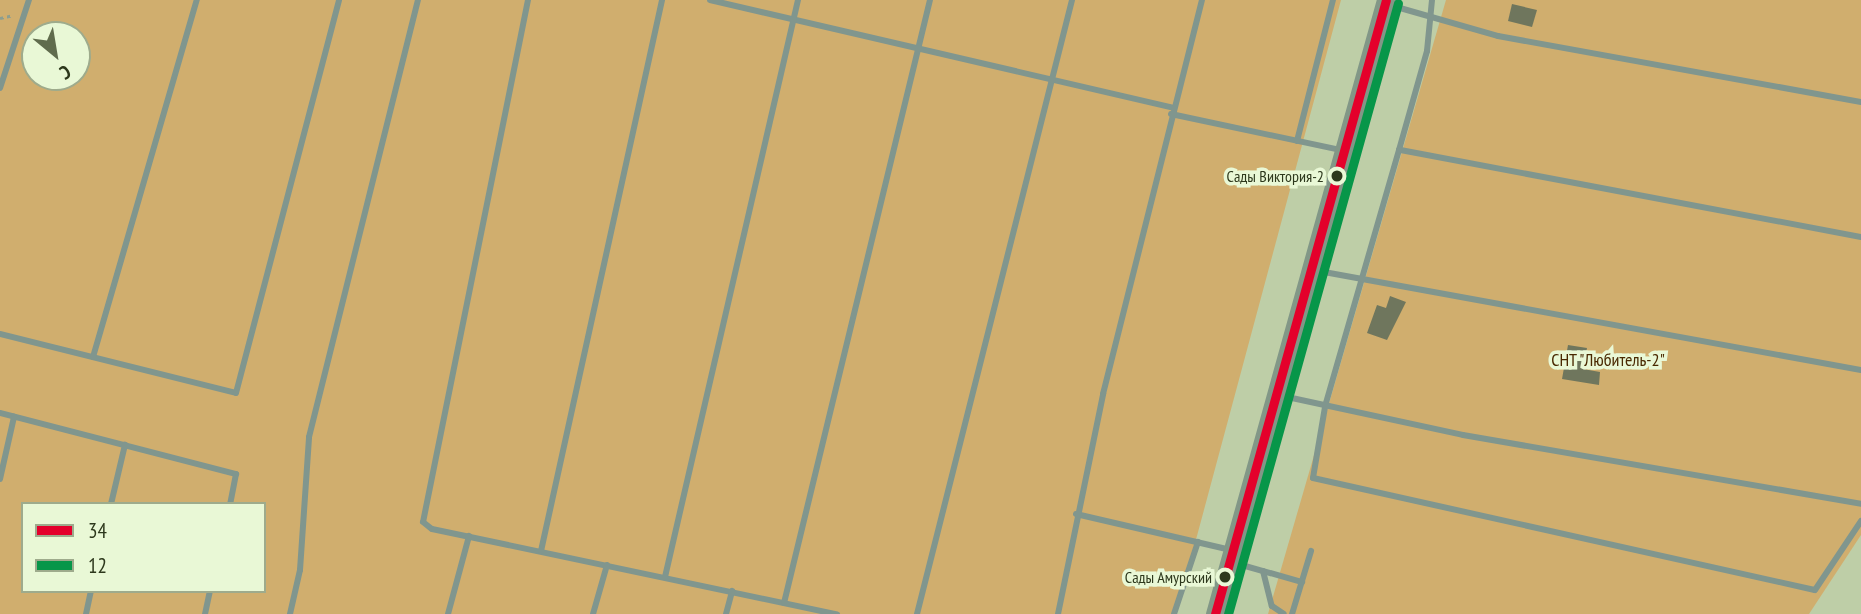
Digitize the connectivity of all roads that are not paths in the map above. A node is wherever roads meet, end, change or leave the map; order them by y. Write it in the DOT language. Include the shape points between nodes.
graph roads {
  1 [pos="29,0"];
  2 [pos="197,0"];
  3 [pos="339,0"];
  4 [pos="418,0"];
  5 [pos="528,0"];
  6 [pos="662,0"];
  7 [pos="709,0"];
  8 [pos="798,0"];
  9 [pos="930,0"];
  10 [pos="1072,0"];
  11 [pos="1202,0"];
  12 [pos="1333,0"];
  13 [pos="1432,0"];
  14 [pos="1385,2"];
  15 [pos="1428,15"];
  16 [pos="793,20"];
  17 [pos="919,48"];
  18 [pos="1053,78"];
  19 [pos="0,88"];
  20 [pos="1861,102"];
  21 [pos="1172,111"];
  22 [pos="1297,141"];
  23 [pos="1399,150"];
  24 [pos="1346,151"];
  25 [pos="1861,237"];
  26 [pos="1311,270"];
  27 [pos="1359,281"];
  28 [pos="0,334"];
  29 [pos="93,357"];
  30 [pos="1861,370"];
  31 [pos="1276,394"];
  32 [pos="1325,407"];
  33 [pos="0,413"];
  34 [pos="14,417"];
  35 [pos="125,445"];
  36 [pos="0,479"];
  37 [pos="111,502"];
  38 [pos="230,502"];
  39 [pos="1861,504"];
  40 [pos="1076,514"];
  41 [pos="1861,521"];
  42 [pos="469,536"];
  43 [pos="1198,542"];
  44 [pos="541,551"];
  45 [pos="1311,551"];
  46 [pos="1231,556"];
  47 [pos="607,565"];
  48 [pos="1264,571"];
  49 [pos="665,577"];
  50 [pos="1301,582"];
  51 [pos="732,591"];
  52 [pos="91,593"];
  53 [pos="210,593"];
  54 [pos="784,603"];
  55 [pos="86,614"];
  56 [pos="205,614"];
  57 [pos="290,614"];
  58 [pos="448,614"];
  59 [pos="593,614"];
  60 [pos="726,614"];
  61 [pos="837,614"];
  62 [pos="918,614"];
  63 [pos="1058,614"];
  64 [pos="1174,614"];
  65 [pos="1215,614"];
  66 [pos="1284,614"];
  67 [pos="1292,614"];
  1 -- 19 [label="lane"];
  2 -- 29 [label="lane"];
  3 -- 29 [label="lane" via="236,393"];
  4 -- 57 [label="lane" via="309,437 300,569"];
  5 -- 42 [label="lane" via="422,512 423,522 432,529"];
  6 -- 44 [label="lane"];
  7 -- 16 [label="lane"];
  8 -- 16 [label="lane"];
  9 -- 17 [label="lane"];
  10 -- 18 [label="lane"];
  11 -- 21 [label="lane"];
  12 -- 22 [label="lane"];
  13 -- 15 [label="lane"];
  14 -- 15 [label="lane"];
  14 -- 24 [label="main road"];
  15 -- 20 [label="lane" via="1499,36"];
  15 -- 23 [label="lane" via="1427,51"];
  16 -- 17 [label="lane"];
  16 -- 49 [label="lane"];
  17 -- 18 [label="lane"];
  17 -- 54 [label="lane"];
  18 -- 21 [label="lane"];
  18 -- 62 [label="lane"];
  21 -- 22 [label="lane"];
  21 -- 40 [label="lane"];
  22 -- 24 [label="lane"];
  23 -- 25 [label="lane"];
  23 -- 27 [label="lane"];
  24 -- 26 [label="main road"];
  26 -- 27 [label="lane"];
  26 -- 31 [label="main road"];
  27 -- 30 [label="lane"];
  27 -- 32 [label="lane"];
  28 -- 29 [label="lane"];
  31 -- 32 [label="lane"];
  31 -- 46 [label="main road"];
  32 -- 39 [label="lane"];
  32 -- 41 [label="lane" via="1313,478 1815,590"];
  33 -- 34 [label="lane"];
  34 -- 35 [label="lane"];
  34 -- 36 [label="lane"];
  35 -- 37 [label="lane"];
  35 -- 38 [label="lane" via="236,474"];
  40 -- 43 [label="lane"];
  40 -- 63 [label="lane"];
  42 -- 44 [label="lane"];
  42 -- 58 [label="lane"];
  43 -- 46 [label="lane"];
  43 -- 64 [label="lane"];
  44 -- 47 [label="lane"];
  45 -- 50 [label="lane"];
  46 -- 48 [label="lane"];
  46 -- 65 [label="main road"];
  47 -- 49 [label="lane"];
  47 -- 59 [label="lane"];
  48 -- 50 [label="lane"];
  48 -- 66 [label="lane" via="1272,606"];
  49 -- 51 [label="lane"];
  50 -- 67 [label="lane"];
  51 -- 54 [label="lane"];
  51 -- 60 [label="lane"];
  52 -- 55 [label="lane"];
  53 -- 56 [label="lane"];
  54 -- 61 [label="lane"];
}
